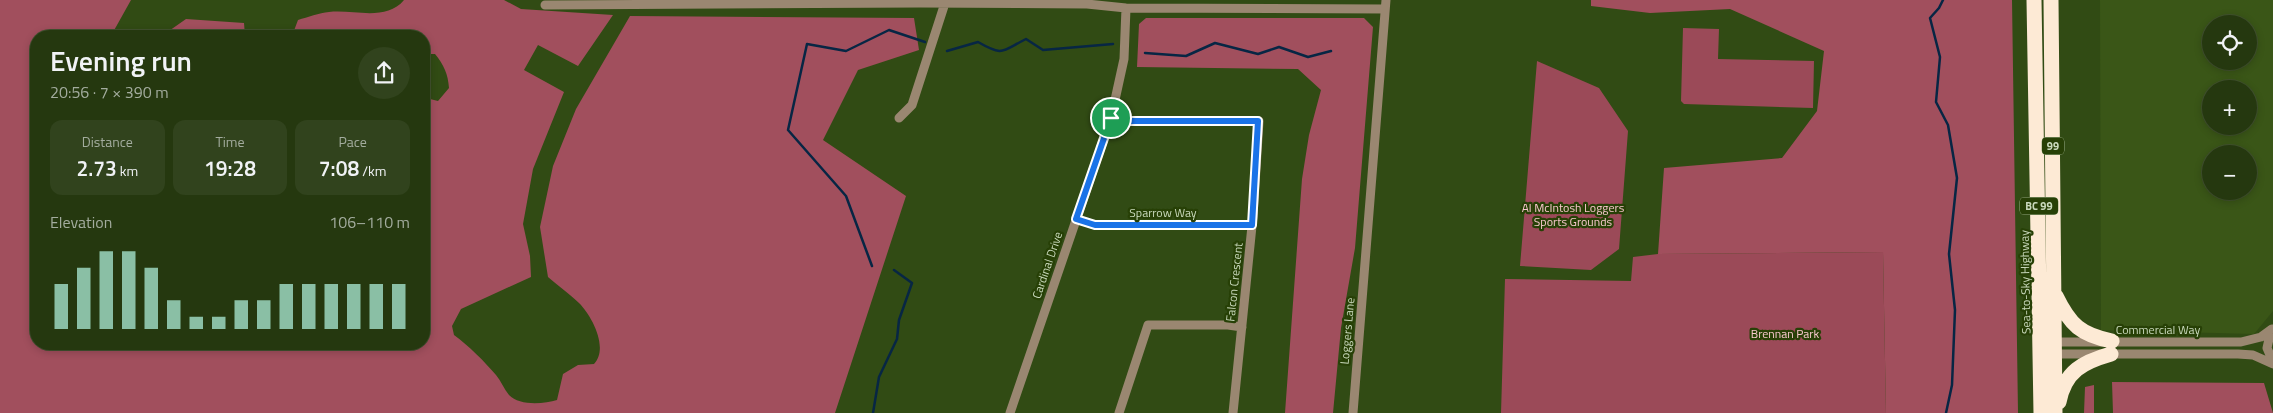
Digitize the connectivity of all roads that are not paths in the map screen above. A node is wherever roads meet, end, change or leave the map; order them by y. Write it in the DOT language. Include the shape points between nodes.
graph roads {
  1 [pos="2034,0"];
  2 [pos="2051,0"];
  3 [pos="945,3"];
  4 [pos="1267,4"];
  5 [pos="1386,4"];
  6 [pos="545,5"];
  7 [pos="1126,8"];
  8 [pos="899,118"];
  9 [pos="1111,118"];
  10 [pos="1076,219"];
  11 [pos="1252,225"];
  12 [pos="2054,293"];
  13 [pos="1242,327"];
  14 [pos="2272,329"];
  15 [pos="2048,348"];
  16 [pos="2111,348"];
  17 [pos="2273,363"];
  18 [pos="1010,413"];
  19 [pos="1119,413"];
  20 [pos="1233,413"];
  21 [pos="1353,413"];
  22 [pos="2042,413"];
  23 [pos="2056,413"];
  1 -- 15 [label="highway, Sea-to-Sky Highway / BC 99"];
  2 -- 12 [label="highway, 99"];
  3 -- 6 [label="street"];
  3 -- 7 [label="street" via="1087,4"];
  3 -- 8 [label="street" via="912,105"];
  4 -- 5 [label="street"];
  4 -- 7 [label="street"];
  5 -- 21 [label="street, Loggers Lane"];
  7 -- 9 [label="street, Cardinal Drive" via="1124,59"];
  9 -- 10 [label="street, Cardinal Drive"];
  9 -- 11 [label="street, Falcon Crescent" via="1130,121 1258,121"];
  10 -- 11 [label="street, Sparrow Way" via="1095,225"];
  10 -- 18 [label="street, Cardinal Drive"];
  11 -- 13 [label="street, Falcon Crescent"];
  12 -- 15 [label="highway, 99"];
  12 -- 16 [label="highway" via="2069,319 2080,330"];
  13 -- 19 [label="street" via="1148,325"];
  13 -- 20 [label="street, Falcon Crescent"];
  14 -- 16 [label="street, Commercial Way" via="2248,341"];
  14 -- 17 [label="street" via="2267,348"];
  15 -- 16 [label="street, Commercial Way"];
  15 -- 22 [label="highway, Sea-to-Sky Highway / BC 99"];
  15 -- 23 [label="highway, 99"];
  16 -- 17 [label="street, Commercial Way" via="2253,355"];
  16 -- 23 [label="highway" via="2072,371"];
}
